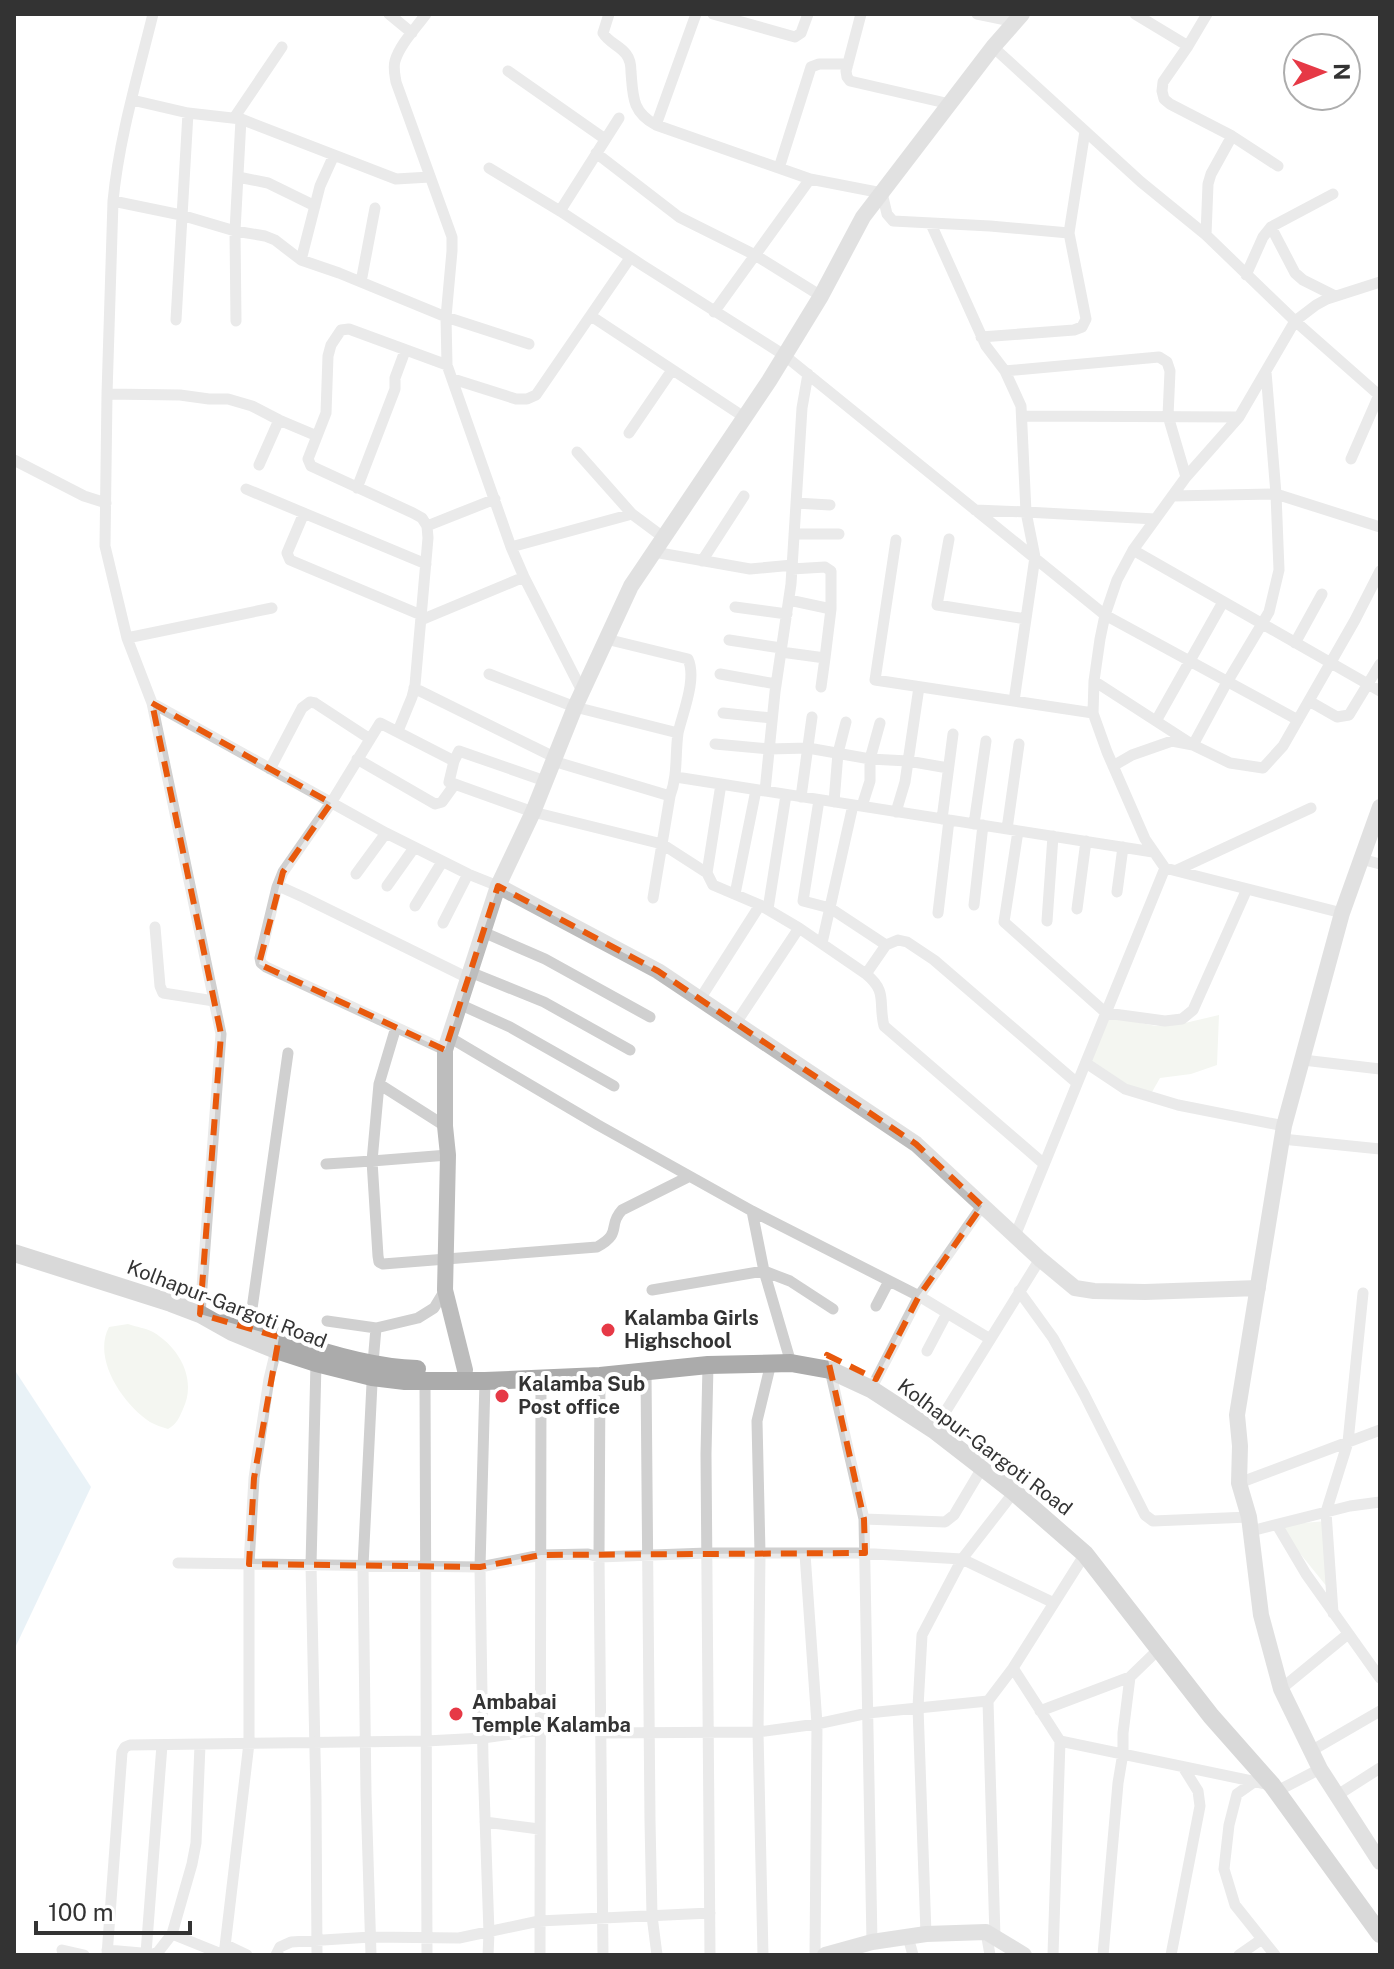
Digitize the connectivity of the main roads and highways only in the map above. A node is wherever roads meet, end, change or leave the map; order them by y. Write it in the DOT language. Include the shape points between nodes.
graph roads {
  1 [pos="14,1253"];
  2 [pos="248,1332"];
  3 [pos="789,1357"];
  4 [pos="372,1370"];
  5 [pos="874,1384"];
  6 [pos="936,1426"];
  7 [pos="1272,1788"];
  8 [pos="1380,1914"];
  9 [pos="1380,1934"];
  1 -- 2 [label="main road, Kolhapur-Gargoti Road" via="219,1324 236,1322"];
  2 -- 4 [label="main road"];
  2 -- 4 [label="main road, Kolhapur-Gargoti Road" via="276,1350 316,1363"];
  3 -- 4 [label="main road" via="703,1354 465,1370"];
  3 -- 4 [label="main road, Kolhapur-Gargoti Road" via="771,1363 485,1381 405,1381"];
  3 -- 5 [label="main road, Kolhapur-Gargoti Road"];
  3 -- 5 [label="main road" via="835,1359"];
  5 -- 6 [label="main road"];
  6 -- 7 [label="main road, Kolhapur-Gargoti Road" via="1085,1554"];
  6 -- 7 [label="main road" via="1039,1499 1085,1539"];
  7 -- 8 [label="main road"];
  7 -- 9 [label="main road, Kolhapur-Gargoti Road"];
}
